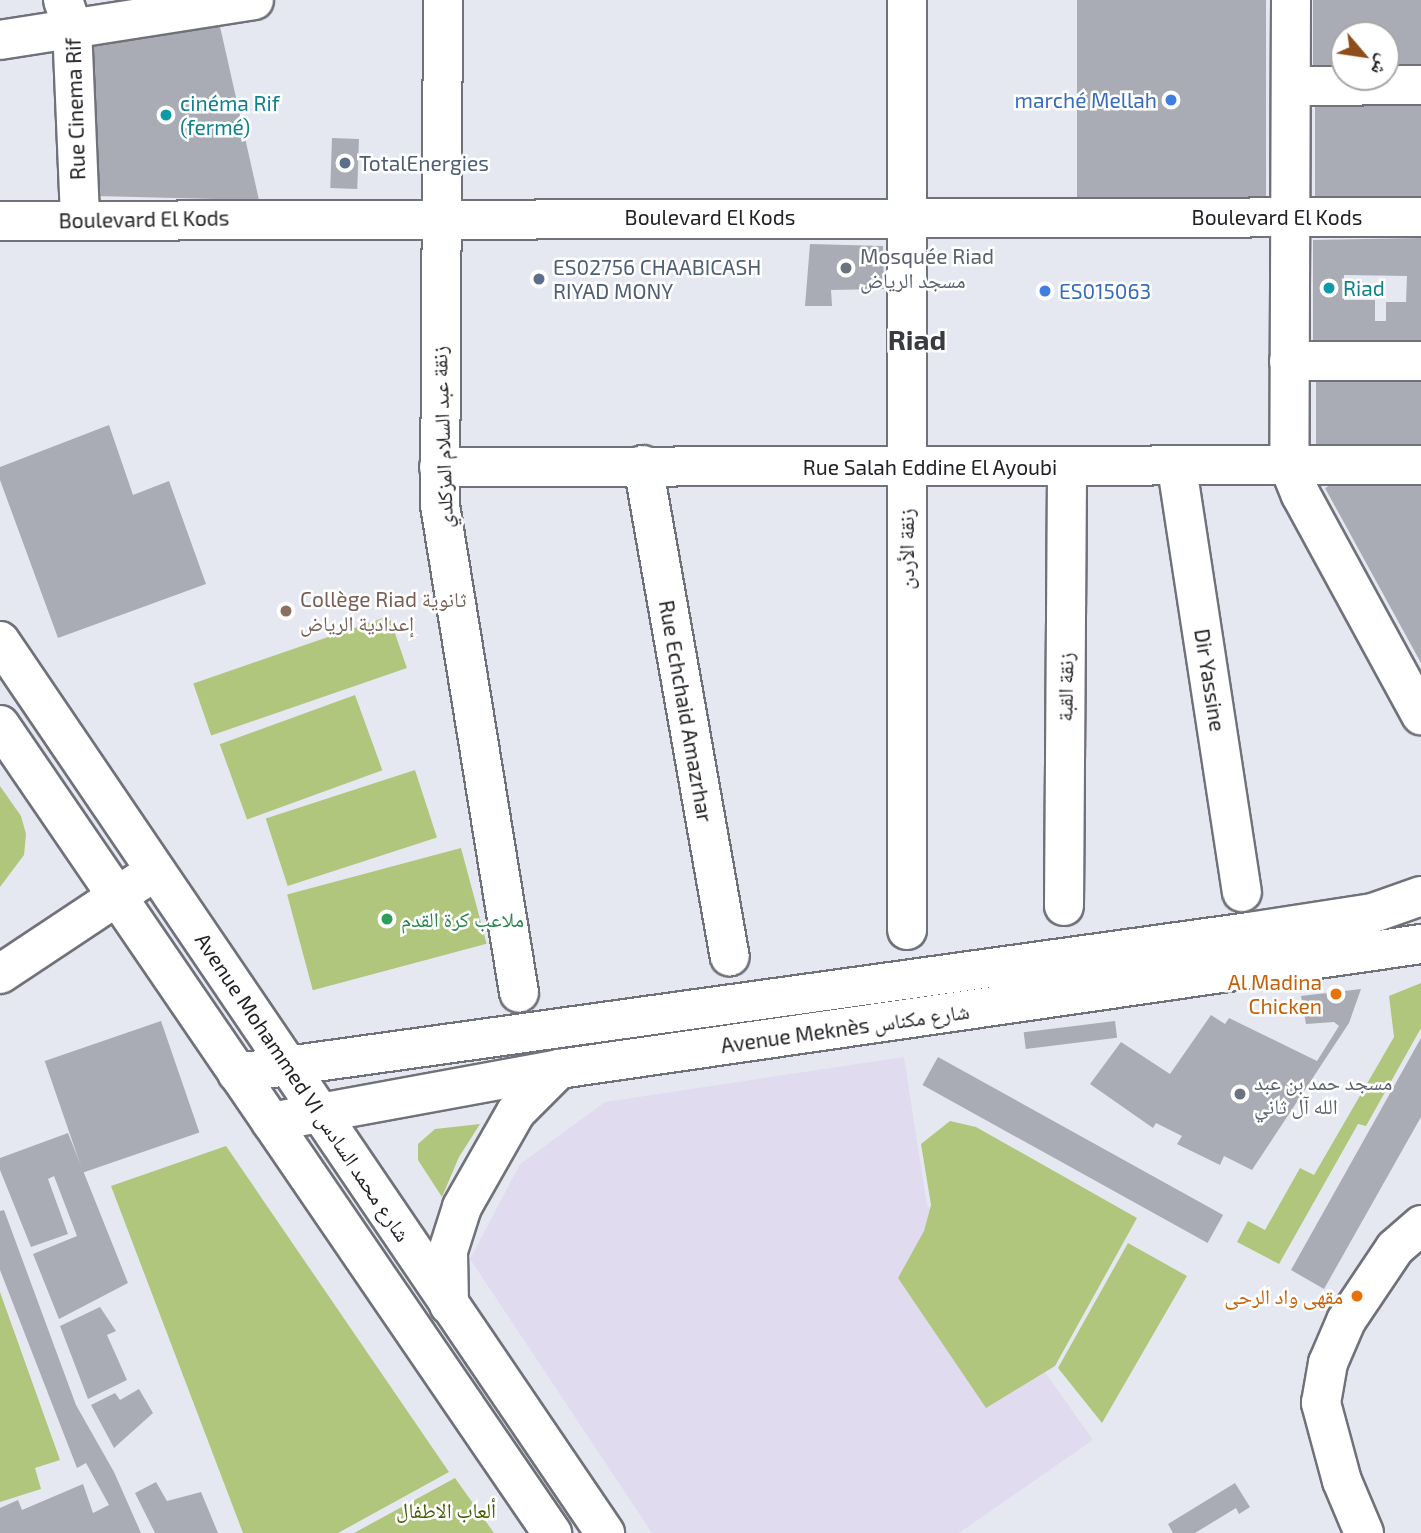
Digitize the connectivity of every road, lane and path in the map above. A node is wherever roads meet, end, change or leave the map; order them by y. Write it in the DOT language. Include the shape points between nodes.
graph roads {
  1 [pos="443,0"];
  2 [pos="907,0"];
  3 [pos="1291,0"];
  4 [pos="247,1"];
  5 [pos="67,13"];
  6 [pos="0,40"];
  7 [pos="1421,85"];
  8 [pos="1291,86"];
  9 [pos="439,216"];
  10 [pos="1290,216"];
  11 [pos="908,217"];
  12 [pos="1421,217"];
  13 [pos="0,220"];
  14 [pos="80,220"];
  15 [pos="1289,361"];
  16 [pos="1421,361"];
  17 [pos="643,465"];
  18 [pos="1289,466"];
  19 [pos="1421,466"];
  20 [pos="439,467"];
  21 [pos="906,467"];
  22 [pos="1067,468"];
  23 [pos="1177,468"];
  24 [pos="0,641"];
  25 [pos="1421,715"];
  26 [pos="0,725"];
  27 [pos="155,871"];
  28 [pos="1242,892"];
  29 [pos="1421,896"];
  30 [pos="116,897"];
  31 [pos="1064,906"];
  32 [pos="907,930"];
  33 [pos="1421,944"];
  34 [pos="730,956"];
  35 [pos="0,974"];
  36 [pos="519,993"];
  37 [pos="345,1059"];
  38 [pos="291,1066"];
  39 [pos="559,1069"];
  40 [pos="237,1073"];
  41 [pos="366,1101"];
  42 [pos="320,1110"];
  43 [pos="271,1122"];
  44 [pos="1421,1225"];
  45 [pos="449,1305"];
  46 [pos="552,1533"];
  47 [pos="605,1533"];
  48 [pos="1364,1533"];
  1 -- 9 [label="street, زنقة عبد السلام المزكلدي"];
  2 -- 11 [label="street, زنقة الأردن"];
  3 -- 8 [label="street"];
  4 -- 5 [label="street"];
  5 -- 6 [label="street"];
  5 -- 14 [label="street, Rue Cinema Rif"];
  7 -- 8 [label="street"];
  8 -- 10 [label="street"];
  9 -- 11 [label="street, Boulevard El Kods"];
  9 -- 14 [label="street, Boulevard El Kods"];
  9 -- 20 [label="street, زنقة عبد السلام المزكلدي"];
  10 -- 11 [label="street, Boulevard El Kods"];
  10 -- 12 [label="street, Boulevard El Kods"];
  10 -- 15 [label="street"];
  11 -- 21 [label="street, زنقة الأردن"];
  13 -- 14 [label="street, Boulevard El Kods"];
  15 -- 16 [label="street"];
  15 -- 18 [label="street"];
  17 -- 20 [label="street, Rue Salah Eddine El Ayoubi"];
  17 -- 21 [label="street, Rue Salah Eddine El Ayoubi"];
  17 -- 34 [label="street, Rue Echchaid Amazrhar"];
  18 -- 19 [label="street, Rue Salah Eddine El Ayoubi"];
  18 -- 23 [label="street, Rue Salah Eddine El Ayoubi"];
  18 -- 25 [label="street"];
  20 -- 36 [label="street, زنقة عبد السلام المزكلدي" via="440,505"];
  21 -- 22 [label="street, Rue Salah Eddine El Ayoubi"];
  21 -- 32 [label="street, زنقة الأردن"];
  22 -- 23 [label="street, Rue Salah Eddine El Ayoubi"];
  22 -- 31 [label="street, زنقة القبة"];
  23 -- 28 [label="street, Dir Yassine"];
  24 -- 27 [label="street, Avenue Mohammed VI شارع محمد السادس"];
  26 -- 30 [label="street"];
  27 -- 30 [label="street"];
  27 -- 38 [label="street, Avenue Mohammed VI شارع محمد السادس"];
  29 -- 37 [label="street, Avenue Meknès شارع مكناس" via="1373,913 1249,932"];
  30 -- 35 [label="street"];
  30 -- 40 [label="street"];
  33 -- 39 [label="street, Avenue Meknès شارع مكناس"];
  37 -- 38 [label="street, Avenue Meknès شارع مكناس"];
  37 -- 41 [label="street"];
  38 -- 40 [label="street, Avenue Meknès شارع مكناس"];
  38 -- 42 [label="street, Avenue Mohammed VI شارع محمد السادس"];
  39 -- 41 [label="street, Avenue Meknès شارع مكناس"];
  39 -- 45 [label="street" via="538,1087 498,1139 462,1207 449,1251"];
  40 -- 43 [label="street"];
  41 -- 42 [label="street, Avenue Meknès شارع مكناس"];
  42 -- 43 [label="street, Avenue Meknès شارع مكناس"];
  42 -- 45 [label="street, Avenue Mohammed VI شارع محمد السادس"];
  43 -- 46 [label="street"];
  44 -- 48 [label="street" via="1395,1248 1346,1321 1328,1363 1321,1403 1342,1481"];
  45 -- 47 [label="street, Avenue Mohammed VI شارع محمد السادس"];
}
